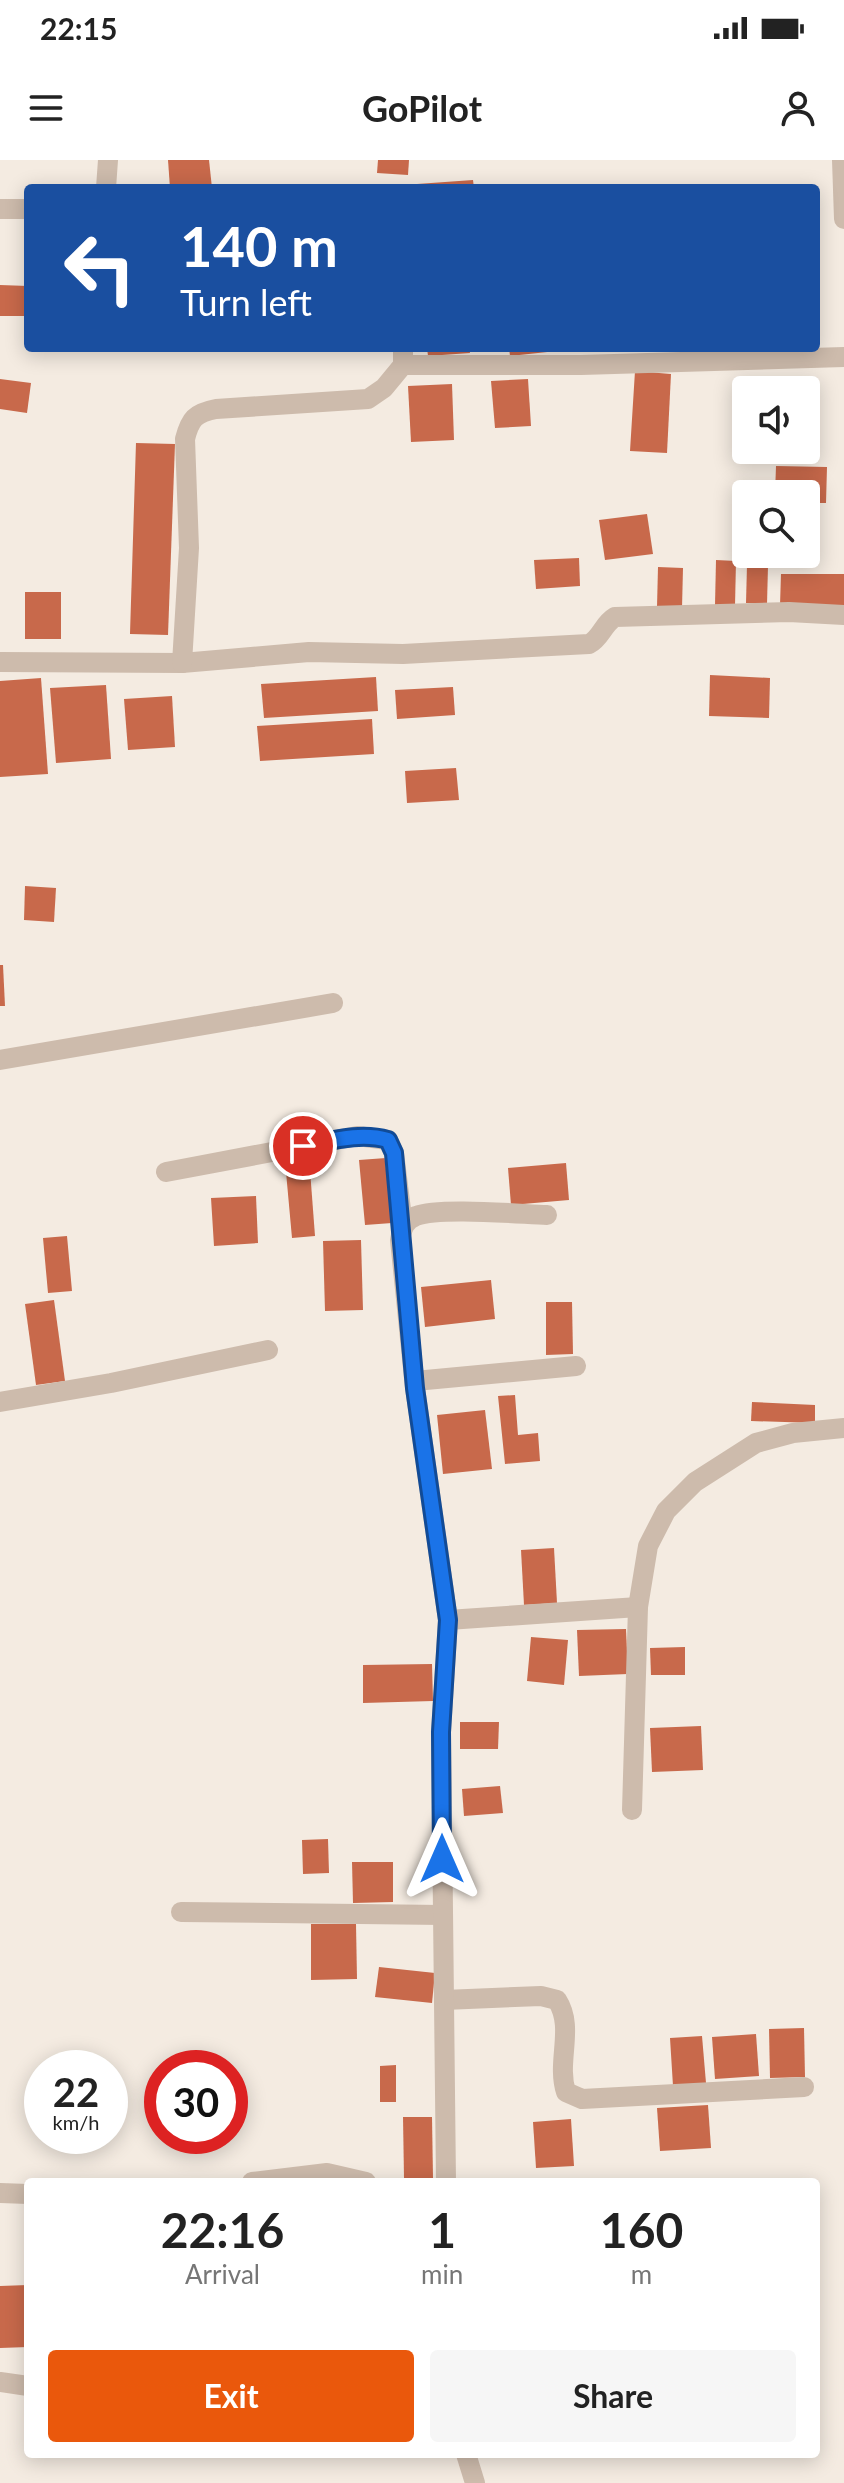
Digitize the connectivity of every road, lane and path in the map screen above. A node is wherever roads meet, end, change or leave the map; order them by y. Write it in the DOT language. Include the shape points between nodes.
graph roads {
  1 [pos="108,160"];
  2 [pos="842,160"];
  3 [pos="106,184"];
  4 [pos="0,209"];
  5 [pos="24,209"];
  6 [pos="844,219"];
  7 [pos="403,357"];
  8 [pos="844,357"];
  9 [pos="844,615"];
  10 [pos="0,662"];
  11 [pos="182,663"];
  12 [pos="333,1003"];
  13 [pos="0,1060"];
  14 [pos="166,1172"];
  15 [pos="547,1215"];
  16 [pos="403,1226"];
  17 [pos="268,1350"];
  18 [pos="576,1366"];
  19 [pos="415,1381"];
  20 [pos="0,1402"];
  21 [pos="844,1428"];
  22 [pos="638,1607"];
  23 [pos="448,1620"];
  24 [pos="632,1810"];
  25 [pos="181,1912"];
  26 [pos="443,1915"];
  27 [pos="444,2000"];
  28 [pos="804,2087"];
  29 [pos="285,2178"];
  30 [pos="349,2178"];
  31 [pos="446,2178"];
  32 [pos="0,2193"];
  33 [pos="24,2194"];
  34 [pos="0,2382"];
  35 [pos="24,2385"];
  36 [pos="467,2458"];
  37 [pos="475,2483"];
  1 -- 3 [label="street"];
  2 -- 6 [label="street"];
  4 -- 5 [label="street"];
  7 -- 8 [label="street" via="581,365"];
  7 -- 11 [label="street" via="384,388 368,399 216,409 199,412 189,422"];
  9 -- 11 [label="street" via="615,617 589,644 403,654 309,652"];
  10 -- 11 [label="street"];
  12 -- 13 [label="street"];
  14 -- 16 [label="street" via="357,1136 378,1137 388,1140 394,1153"];
  15 -- 16 [label="street" via="434,1213 414,1216"];
  16 -- 19 [label="street" via="400,1240"];
  17 -- 20 [label="street"];
  18 -- 19 [label="street"];
  19 -- 23 [label="street"];
  21 -- 22 [label="street" via="756,1443 695,1482 666,1511 648,1546"];
  22 -- 23 [label="street"];
  22 -- 24 [label="street"];
  23 -- 26 [label="street" via="441,1732"];
  25 -- 26 [label="street"];
  26 -- 27 [label="street"];
  27 -- 28 [label="street" via="557,2000 566,2031 562,2078 566,2092 582,2099"];
  27 -- 31 [label="street"];
  29 -- 30 [label="street" via="327,2173"];
  32 -- 33 [label="street"];
  34 -- 35 [label="street"];
  36 -- 37 [label="street"];
}
